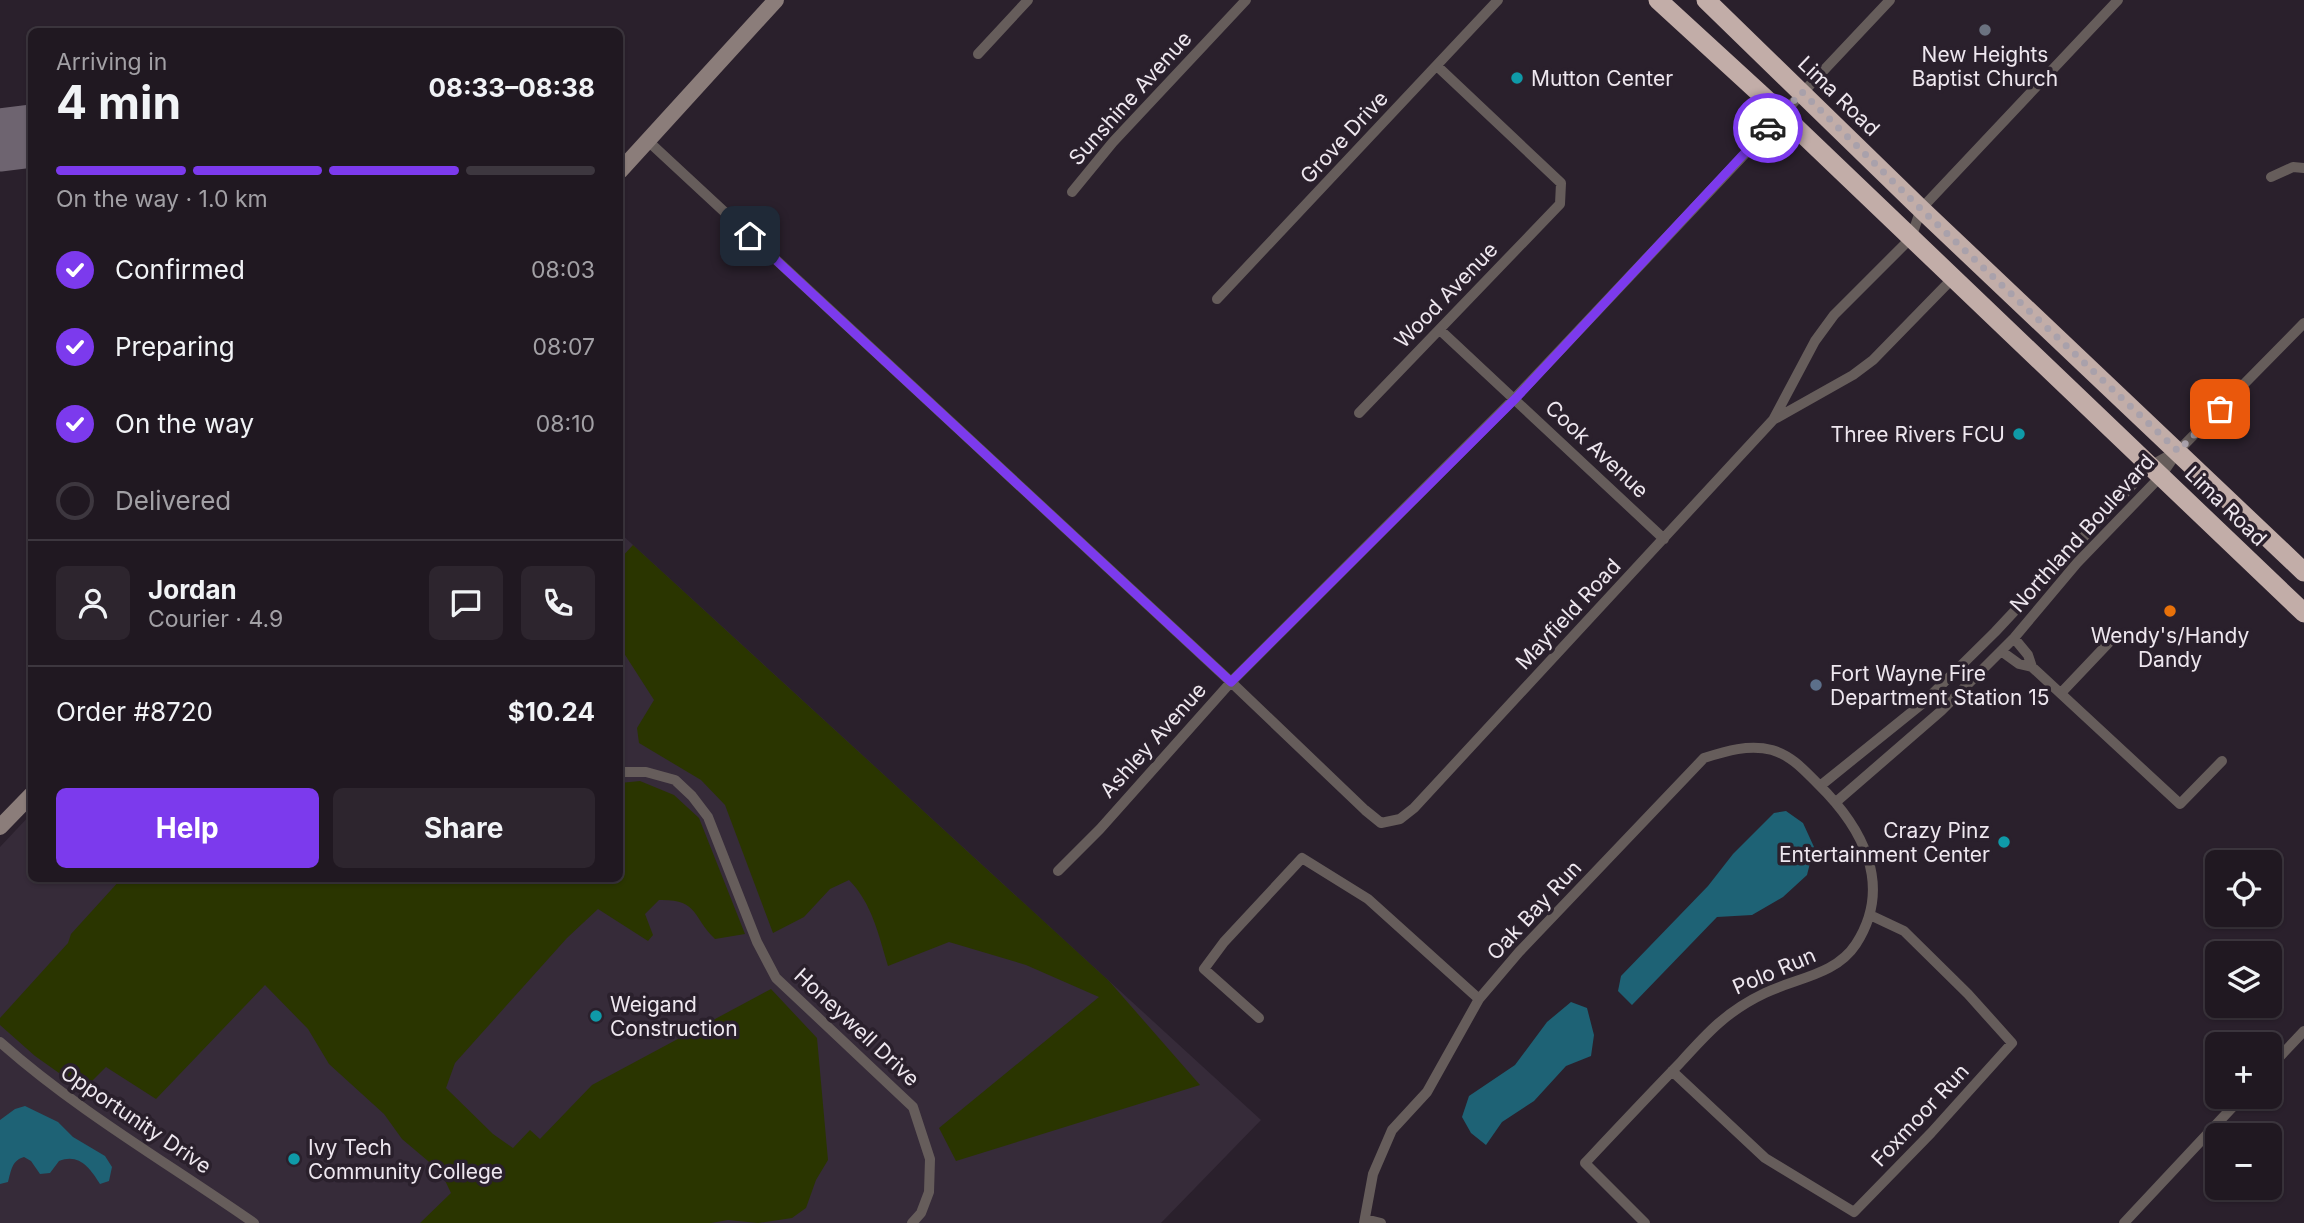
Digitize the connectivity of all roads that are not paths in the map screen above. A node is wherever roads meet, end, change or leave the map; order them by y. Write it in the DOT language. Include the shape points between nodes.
graph roads {
  1 [pos="776,0"];
  2 [pos="1028,0"];
  3 [pos="1246,0"];
  4 [pos="1498,0"];
  5 [pos="1658,0"];
  6 [pos="1706,0"];
  7 [pos="1890,0"];
  8 [pos="2118,0"];
  9 [pos="978,54"];
  10 [pos="1437,66"];
  11 [pos="1802,92"];
  12 [pos="1782,113"];
  13 [pos="648,141"];
  14 [pos="623,168"];
  15 [pos="2304,168"];
  16 [pos="2270,177"];
  17 [pos="1072,192"];
  18 [pos="1921,209"];
  19 [pos="1911,238"];
  20 [pos="1953,278"];
  21 [pos="1217,299"];
  22 [pos="2304,323"];
  23 [pos="1440,330"];
  24 [pos="1516,398"];
  25 [pos="1359,413"];
  26 [pos="1773,420"];
  27 [pos="2178,451"];
  28 [pos="2155,471"];
  29 [pos="1664,539"];
  30 [pos="2304,572"];
  31 [pos="2304,612"];
  32 [pos="2117,634"];
  33 [pos="2014,638"];
  34 [pos="2001,651"];
  35 [pos="2032,667"];
  36 [pos="1231,682"];
  37 [pos="2061,694"];
  38 [pos="1884,734"];
  39 [pos="1898,748"];
  40 [pos="2222,761"];
  41 [pos="623,772"];
  42 [pos="1820,786"];
  43 [pos="28,798"];
  44 [pos="1836,802"];
  45 [pos="0,827"];
  46 [pos="1058,871"];
  47 [pos="1870,915"];
  48 [pos="1479,999"];
  49 [pos="1259,1018"];
  50 [pos="2304,1031"];
  51 [pos="0,1042"];
  52 [pos="2282,1054"];
  53 [pos="1672,1071"];
  54 [pos="2231,1109"];
  55 [pos="1365,1221"];
  56 [pos="254,1223"];
  57 [pos="912,1223"];
  58 [pos="1381,1223"];
  59 [pos="1645,1223"];
  60 [pos="2124,1223"];
  1 -- 13 [label="main road"];
  2 -- 9 [label="street"];
  3 -- 17 [label="street, Sunshine Avenue"];
  4 -- 10 [label="street, Grove Drive"];
  5 -- 12 [label="highway, Lima Road"];
  6 -- 11 [label="highway, Lima Road"];
  7 -- 11 [label="street, Ashley Avenue"];
  8 -- 18 [label="street"];
  10 -- 21 [label="street, Grove Drive"];
  10 -- 23 [label="street, Wood Avenue" via="1561,183 1560,204"];
  11 -- 12 [label="street, Ashley Avenue"];
  11 -- 18 [label="highway, Lima Road"];
  12 -- 19 [label="highway, Lima Road"];
  12 -- 24 [label="street, Ashley Avenue"];
  13 -- 14 [label="main road"];
  13 -- 36 [label="street"];
  15 -- 16 [label="street" via="2293,167"];
  18 -- 19 [label="street"];
  18 -- 27 [label="highway, Lima Road"];
  19 -- 20 [label="highway, Lima Road"];
  19 -- 26 [label="street" via="1834,315"];
  20 -- 26 [label="street" via="1853,375"];
  20 -- 28 [label="highway, Lima Road"];
  22 -- 27 [label="street, Northland Boulevard"];
  23 -- 24 [label="street, Cook Avenue"];
  23 -- 25 [label="street, Wood Avenue"];
  24 -- 29 [label="street, Cook Avenue"];
  24 -- 36 [label="street, Ashley Avenue"];
  26 -- 29 [label="street, Mayfield Road"];
  27 -- 28 [label="street, Northland Boulevard"];
  27 -- 30 [label="highway, Lima Road"];
  28 -- 31 [label="highway, Lima Road"];
  28 -- 33 [label="street, Northland Boulevard"];
  28 -- 38 [label="street, Northland Boulevard" via="1923,703"];
  29 -- 36 [label="street, Mayfield Road" via="1400,818 1381,823 1364,810"];
  32 -- 37 [label="street"];
  33 -- 34 [label="street, Northland Boulevard"];
  33 -- 35 [label="street"];
  34 -- 35 [label="street"];
  34 -- 39 [label="street, Northland Boulevard"];
  35 -- 37 [label="street"];
  36 -- 46 [label="street, Ashley Avenue"];
  37 -- 40 [label="street" via="2180,804"];
  38 -- 39 [label="street"];
  38 -- 42 [label="street, Northland Boulevard"];
  39 -- 44 [label="street, Northland Boulevard"];
  41 -- 57 [label="street, Honeywell Drive" via="676,780 692,796 708,817 776,978 914,1107 930,1159 929,1192"];
  42 -- 44 [label="street, Polo Run"];
  42 -- 48 [label="street, Oak Bay Run" via="1787,756 1769,750 1734,749 1704,758"];
  43 -- 45 [label="main road"];
  44 -- 47 [label="street, Polo Run" via="1859,834 1874,879"];
  47 -- 53 [label="street, Polo Run" via="1855,945 1832,968 1731,1011"];
  47 -- 53 [label="street, Foxmoor Run" via="1904,931 2012,1043 1854,1212 1765,1158"];
  48 -- 49 [label="street" via="1368,899 1302,858 1204,969"];
  48 -- 55 [label="street, Oak Bay Run" via="1427,1091 1392,1130 1373,1174"];
  50 -- 52 [label="street"];
  51 -- 56 [label="street, Opportunity Drive" via="91,1115"];
  53 -- 59 [label="street, Polo Run" via="1585,1163"];
  54 -- 60 [label="street"];
  55 -- 58 [label="street"];
}
